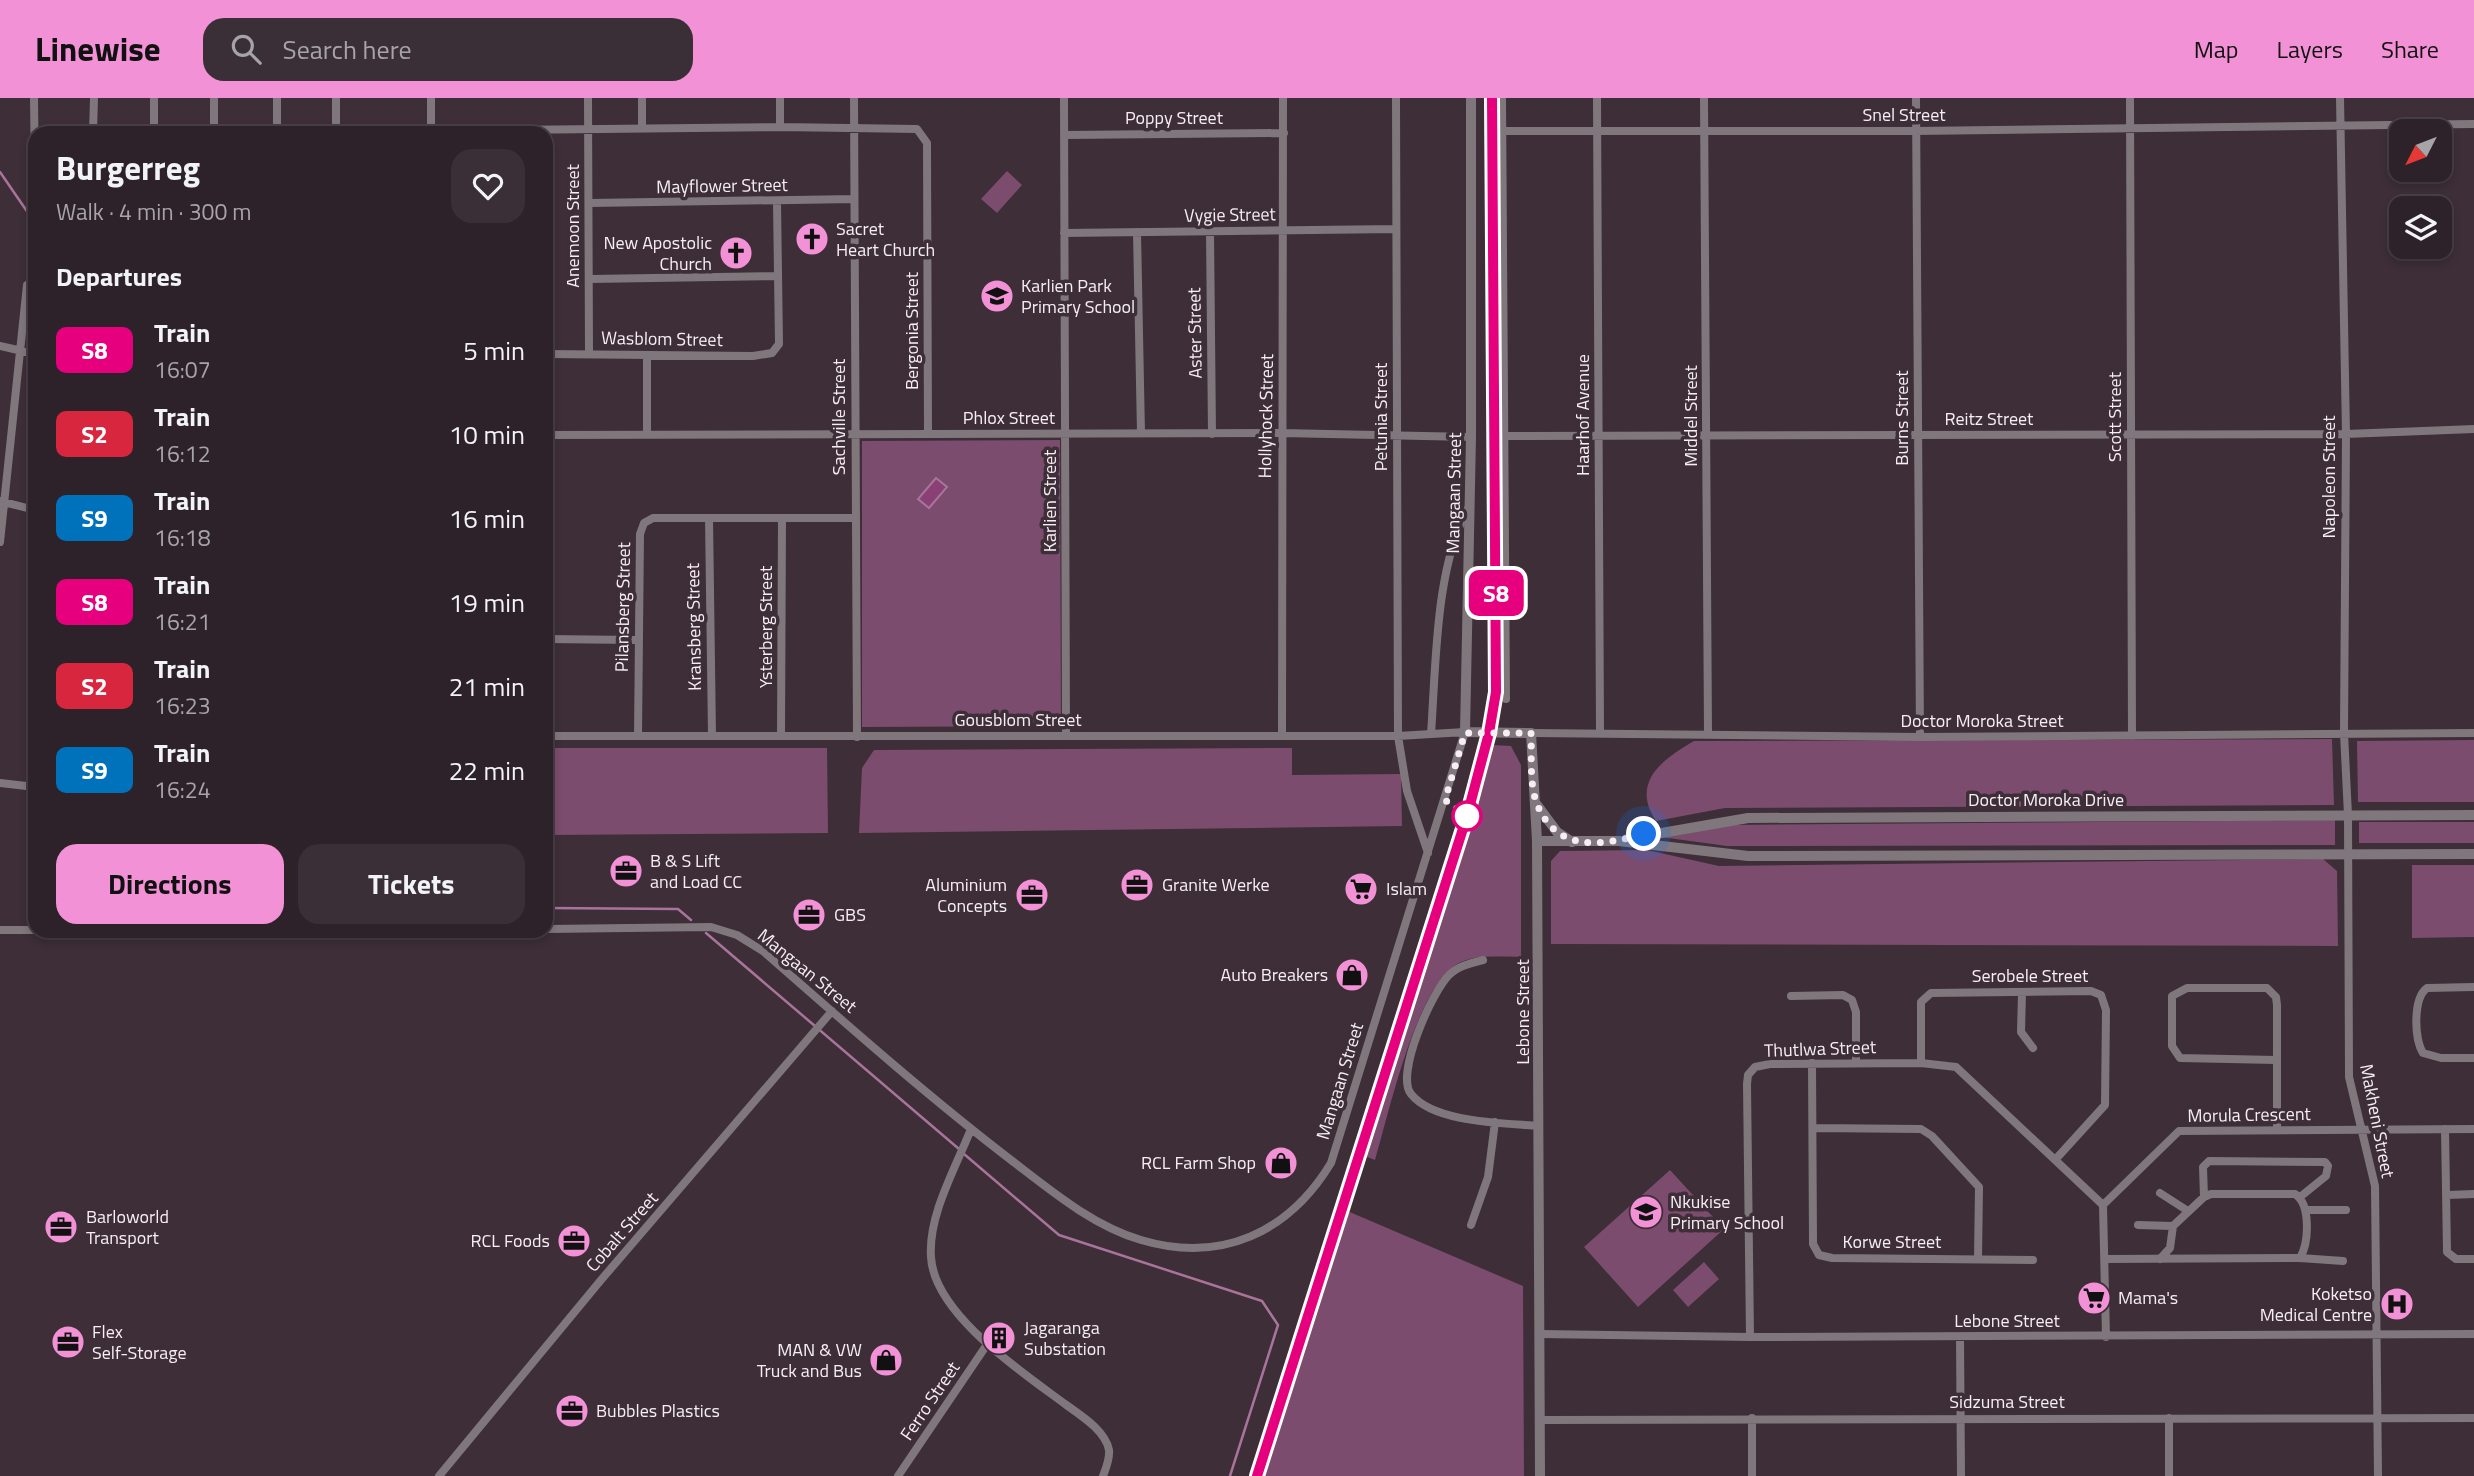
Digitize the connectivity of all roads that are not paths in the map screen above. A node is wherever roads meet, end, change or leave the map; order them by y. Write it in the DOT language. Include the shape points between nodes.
graph roads {
  1 [pos="34,98"];
  2 [pos="94,98"];
  3 [pos="154,98"];
  4 [pos="214,98"];
  5 [pos="276,98"];
  6 [pos="336,98"];
  7 [pos="431,98"];
  8 [pos="588,98"];
  9 [pos="642,98"];
  10 [pos="780,98"];
  11 [pos="854,98"];
  12 [pos="1064,98"];
  13 [pos="1283,98"];
  14 [pos="1396,98"];
  15 [pos="1471,98"];
  16 [pos="1502,98"];
  17 [pos="1597,98"];
  18 [pos="1704,98"];
  19 [pos="1916,98"];
  20 [pos="2130,98"];
  21 [pos="2340,98"];
  22 [pos="2341,124"];
  23 [pos="2474,124"];
  24 [pos="34,126"];
  25 [pos="93,126"];
  26 [pos="154,126"];
  27 [pos="214,126"];
  28 [pos="277,126"];
  29 [pos="336,126"];
  30 [pos="431,126"];
  31 [pos="2130,126"];
  32 [pos="780,127"];
  33 [pos="642,128"];
  34 [pos="588,129"];
  35 [pos="854,129"];
  36 [pos="553,130"];
  37 [pos="1503,131"];
  38 [pos="1597,131"];
  39 [pos="1704,131"];
  40 [pos="1916,131"];
  41 [pos="1284,133"];
  42 [pos="1065,135"];
  43 [pos="854,199"];
  44 [pos="777,202"];
  45 [pos="590,203"];
  46 [pos="1396,229"];
  47 [pos="1284,230"];
  48 [pos="1210,231"];
  49 [pos="1137,232"];
  50 [pos="1064,233"];
  51 [pos="777,276"];
  52 [pos="590,279"];
  53 [pos="27,285"];
  54 [pos="0,345"];
  55 [pos="22,350"];
  56 [pos="28,352"];
  57 [pos="553,354"];
  58 [pos="589,354"];
  59 [pos="647,356"];
  60 [pos="2474,429"];
  61 [pos="855,433"];
  62 [pos="928,433"];
  63 [pos="1141,433"];
  64 [pos="1282,433"];
  65 [pos="1397,433"];
  66 [pos="647,434"];
  67 [pos="1212,434"];
  68 [pos="2346,434"];
  69 [pos="553,435"];
  70 [pos="1066,435"];
  71 [pos="1707,435"];
  72 [pos="1918,435"];
  73 [pos="2131,435"];
  74 [pos="1503,436"];
  75 [pos="1599,436"];
  76 [pos="1471,437"];
  77 [pos="2,501"];
  78 [pos="1469,505"];
  79 [pos="28,508"];
  80 [pos="709,518"];
  81 [pos="782,518"];
  82 [pos="853,518"];
  83 [pos="0,542"];
  84 [pos="553,639"];
  85 [pos="638,640"];
  86 [pos="1506,699"];
  87 [pos="1600,732"];
  88 [pos="1465,733"];
  89 [pos="1489,733"];
  90 [pos="1531,733"];
  91 [pos="1708,733"];
  92 [pos="2344,733"];
  93 [pos="2474,733"];
  94 [pos="1282,734"];
  95 [pos="1431,734"];
  96 [pos="638,735"];
  97 [pos="781,735"];
  98 [pos="553,736"];
  99 [pos="712,736"];
  100 [pos="1066,736"];
  101 [pos="1398,736"];
  102 [pos="2132,736"];
  103 [pos="856,737"];
  104 [pos="1920,737"];
  105 [pos="0,783"];
  106 [pos="28,786"];
  107 [pos="1536,802"];
  108 [pos="2347,815"];
  109 [pos="2474,815"];
  110 [pos="1538,841"];
  111 [pos="1619,841"];
  112 [pos="1572,842"];
  113 [pos="1428,853"];
  114 [pos="2474,854"];
  115 [pos="2348,856"];
  116 [pos="553,929"];
  117 [pos="0,930"];
  118 [pos="28,930"];
  119 [pos="1483,960"];
  120 [pos="2474,987"];
  121 [pos="2022,992"];
  122 [pos="1791,996"];
  123 [pos="832,1012"];
  124 [pos="2033,1048"];
  125 [pos="2474,1058"];
  126 [pos="2276,1060"];
  127 [pos="1812,1063"];
  128 [pos="1856,1063"];
  129 [pos="1921,1063"];
  130 [pos="1495,1122"];
  131 [pos="1539,1126"];
  132 [pos="1813,1128"];
  133 [pos="971,1129"];
  134 [pos="2277,1129"];
  135 [pos="2445,1129"];
  136 [pos="2474,1129"];
  137 [pos="2362,1130"];
  138 [pos="2055,1160"];
  139 [pos="2160,1193"];
  140 [pos="2474,1194"];
  141 [pos="2447,1195"];
  142 [pos="2204,1197"];
  143 [pos="2300,1197"];
  144 [pos="2103,1205"];
  145 [pos="2306,1210"];
  146 [pos="2346,1210"];
  147 [pos="2188,1211"];
  148 [pos="2138,1225"];
  149 [pos="1471,1226"];
  150 [pos="2174,1226"];
  151 [pos="1978,1258"];
  152 [pos="2300,1258"];
  153 [pos="2106,1259"];
  154 [pos="2160,1259"];
  155 [pos="2474,1259"];
  156 [pos="2033,1260"];
  157 [pos="2343,1261"];
  158 [pos="1540,1334"];
  159 [pos="2474,1334"];
  160 [pos="2378,1335"];
  161 [pos="1750,1337"];
  162 [pos="1960,1337"];
  163 [pos="2106,1337"];
  164 [pos="988,1343"];
  165 [pos="1961,1417"];
  166 [pos="1752,1418"];
  167 [pos="2169,1418"];
  168 [pos="2474,1418"];
  169 [pos="1541,1420"];
  170 [pos="2377,1420"];
  171 [pos="439,1476"];
  172 [pos="898,1476"];
  173 [pos="1103,1476"];
  174 [pos="1540,1476"];
  175 [pos="1752,1476"];
  176 [pos="1961,1476"];
  177 [pos="2169,1476"];
  178 [pos="2378,1476"];
  1 -- 24 [label="street"];
  2 -- 25 [label="street"];
  3 -- 26 [label="street"];
  4 -- 27 [label="street"];
  5 -- 28 [label="street"];
  6 -- 29 [label="street"];
  7 -- 30 [label="street"];
  8 -- 34 [label="street, Anemoon Street"];
  9 -- 33 [label="street"];
  10 -- 32 [label="street"];
  11 -- 35 [label="street, Sachville Street"];
  12 -- 42 [label="street, Karlien Street"];
  13 -- 41 [label="street, Hollyhock Street"];
  14 -- 46 [label="street, Petunia Street"];
  15 -- 76 [label="street, Mangaan Street"];
  16 -- 37 [label="street"];
  17 -- 38 [label="street, Haarhof Avenue"];
  18 -- 39 [label="street, Middel Street"];
  19 -- 40 [label="street, Burns Street"];
  20 -- 31 [label="street, Scott Street"];
  21 -- 22 [label="street, Napoleon Street"];
  22 -- 23 [label="street, Snel Street"];
  22 -- 31 [label="street, Snel Street"];
  22 -- 68 [label="street, Napoleon Street"];
  31 -- 40 [label="street, Snel Street"];
  31 -- 73 [label="street, Scott Street"];
  32 -- 33 [label="street"];
  32 -- 35 [label="street"];
  33 -- 34 [label="street"];
  34 -- 36 [label="street"];
  34 -- 45 [label="street, Anemoon Street"];
  35 -- 43 [label="street, Sachville Street"];
  35 -- 62 [label="street, Bergonia Street" via="917,130 927,144"];
  37 -- 38 [label="street, Snel Street"];
  37 -- 74 [label="street"];
  38 -- 39 [label="street, Snel Street"];
  38 -- 75 [label="street, Haarhof Avenue"];
  39 -- 40 [label="street, Snel Street"];
  39 -- 71 [label="street, Middel Street"];
  40 -- 72 [label="street, Burns Street"];
  41 -- 42 [label="street, Poppy Street"];
  41 -- 47 [label="street, Hollyhock Street"];
  42 -- 50 [label="street, Karlien Street"];
  43 -- 44 [label="street, Mayflower Street"];
  43 -- 61 [label="street, Sachville Street"];
  44 -- 45 [label="street, Mayflower Street"];
  44 -- 51 [label="street"];
  45 -- 52 [label="street, Anemoon Street"];
  46 -- 47 [label="street, Vygie Street"];
  46 -- 65 [label="street, Petunia Street"];
  47 -- 48 [label="street, Vygie Street"];
  47 -- 64 [label="street, Hollyhock Street"];
  48 -- 49 [label="street, Vygie Street"];
  48 -- 67 [label="street, Aster Street"];
  49 -- 50 [label="street, Vygie Street"];
  49 -- 63 [label="street"];
  50 -- 70 [label="street, Karlien Street"];
  51 -- 52 [label="street"];
  51 -- 59 [label="street, Wasblom Street" via="776,350 753,356"];
  52 -- 58 [label="street, Anemoon Street"];
  53 -- 55 [label="street"];
  54 -- 55 [label="street"];
  55 -- 56 [label="street"];
  55 -- 77 [label="street"];
  57 -- 58 [label="street, Wasblom Street"];
  58 -- 59 [label="street, Wasblom Street"];
  59 -- 66 [label="street"];
  60 -- 68 [label="street, Reitz Street"];
  61 -- 62 [label="street, Phlox Street"];
  61 -- 66 [label="street, Phlox Street"];
  61 -- 82 [label="street, Sachville Street"];
  62 -- 70 [label="street, Phlox Street"];
  63 -- 67 [label="street, Phlox Street"];
  63 -- 70 [label="street, Phlox Street"];
  64 -- 65 [label="street, Phlox Street"];
  64 -- 67 [label="street, Phlox Street"];
  64 -- 94 [label="street, Hollyhock Street"];
  65 -- 76 [label="street, Phlox Street"];
  65 -- 101 [label="street, Petunia Street"];
  66 -- 69 [label="street, Phlox Street"];
  68 -- 73 [label="street, Reitz Street"];
  68 -- 92 [label="street, Napoleon Street"];
  70 -- 100 [label="street, Karlien Street"];
  71 -- 72 [label="street, Reitz Street"];
  71 -- 75 [label="street, Reitz Street"];
  71 -- 91 [label="street, Middel Street"];
  72 -- 73 [label="street, Reitz Street"];
  72 -- 104 [label="street, Burns Street"];
  73 -- 102 [label="street, Scott Street"];
  74 -- 75 [label="street, Reitz Street"];
  74 -- 86 [label="street"];
  75 -- 87 [label="street, Haarhof Avenue"];
  76 -- 78 [label="street, Mangaan Street"];
  77 -- 79 [label="street"];
  77 -- 83 [label="street"];
  78 -- 88 [label="street, Mangaan Street"];
  78 -- 95 [label="street" via="1453,539 1438,627"];
  80 -- 81 [label="street, Pilansberg Street"];
  80 -- 85 [label="street, Pilansberg Street" via="653,519 641,528"];
  80 -- 99 [label="street, Kransberg Street"];
  81 -- 82 [label="street, Pilansberg Street"];
  81 -- 97 [label="street, Ysterberg Street"];
  82 -- 103 [label="street, Sachville Street"];
  84 -- 85 [label="street"];
  85 -- 96 [label="street, Pilansberg Street"];
  87 -- 90 [label="street, Doctor Moroka Street"];
  87 -- 91 [label="street, Doctor Moroka Street"];
  88 -- 89 [label="street, Gousblom Street"];
  88 -- 95 [label="street, Gousblom Street"];
  88 -- 113 [label="street, Mangaan Street"];
  89 -- 90 [label="street, Doctor Moroka Street"];
  90 -- 107 [label="street, Lebone Street"];
  91 -- 104 [label="street, Doctor Moroka Street"];
  92 -- 93 [label="street, Doctor Moroka Street"];
  92 -- 102 [label="street, Doctor Moroka Street"];
  92 -- 108 [label="street, Napoleon Street"];
  94 -- 100 [label="street, Gousblom Street"];
  94 -- 101 [label="street, Gousblom Street"];
  95 -- 101 [label="street, Gousblom Street"];
  96 -- 98 [label="street, Gousblom Street"];
  96 -- 99 [label="street, Gousblom Street"];
  97 -- 99 [label="street, Gousblom Street"];
  97 -- 103 [label="street, Gousblom Street"];
  100 -- 103 [label="street, Gousblom Street"];
  101 -- 113 [label="street, Petunia Street" via="1407,791"];
  102 -- 104 [label="street, Doctor Moroka Street"];
  105 -- 106 [label="street"];
  107 -- 110 [label="street, Lebone Street"];
  107 -- 112 [label="street" via="1550,825"];
  108 -- 109 [label="street, Doctor Moroka Drive"];
  108 -- 111 [label="street, Doctor Moroka Drive" via="1748,818"];
  108 -- 115 [label="street, Napoleon Street"];
  110 -- 112 [label="street, Doctor Moroka Drive"];
  110 -- 131 [label="street, Lebone Street"];
  111 -- 112 [label="street, Doctor Moroka Drive"];
  111 -- 115 [label="street, Doctor Moroka Drive" via="1748,856"];
  113 -- 133 [label="street, Mangaan Street" via="1331,1163 1304,1201 1267,1229 1247,1240 1219,1246 1180,1247 1141,1240 1101,1223 1057,1195"];
  114 -- 115 [label="street, Doctor Moroka Drive"];
  115 -- 137 [label="street, Makheni Street" via="2349,1077"];
  116 -- 123 [label="street, Mangaan Street" via="711,927 737,935 762,951"];
  117 -- 118 [label="street"];
  119 -- 130 [label="street" via="1458,968 1441,985 1417,1038 1406,1079 1409,1092 1428,1108"];
  120 -- 125 [label="street" via="2431,987 2422,991 2418,1002 2423,1053 2441,1059"];
  121 -- 124 [label="street" via="2021,1032"];
  121 -- 129 [label="street, Serobele Street" via="1926,995 1921,1002"];
  121 -- 138 [label="street, Serobele Street" via="2096,991 2106,1004 2105,1105"];
  122 -- 128 [label="street" via="1843,995 1852,1000"];
  123 -- 133 [label="street, Mangaan Street"];
  123 -- 171 [label="street, Cobalt Street"];
  126 -- 126 [label="street" via="2276,997 2267,988 2187,988 2172,996 2172,1046 2180,1058"];
  126 -- 134 [label="street"];
  127 -- 128 [label="street, Thutlwa Street"];
  127 -- 132 [label="street, Korwe Street"];
  127 -- 161 [label="street, Thutlwa Street" via="1761,1065 1748,1075"];
  128 -- 129 [label="street, Thutlwa Street"];
  129 -- 138 [label="street, Thutlwa Street" via="1956,1067"];
  130 -- 131 [label="street"];
  130 -- 149 [label="street" via="1488,1177"];
  131 -- 158 [label="street, Lebone Street"];
  132 -- 151 [label="street" via="1921,1129 1932,1136 1979,1187"];
  132 -- 151 [label="street, Korwe Street" via="1813,1244 1819,1255"];
  133 -- 164 [label="street" via="937,1216 931,1257 936,1279 952,1307"];
  134 -- 137 [label="street, Morula Crescent"];
  134 -- 144 [label="street, Morula Crescent" via="2179,1131"];
  135 -- 136 [label="street, Morula Crescent"];
  135 -- 137 [label="street, Morula Crescent"];
  135 -- 141 [label="street"];
  137 -- 160 [label="street, Makheni Street" via="2375,1186"];
  138 -- 144 [label="street, Thutlwa Street"];
  139 -- 147 [label="street"];
  140 -- 141 [label="street"];
  141 -- 155 [label="street" via="2447,1252 2456,1259"];
  142 -- 143 [label="street"];
  142 -- 143 [label="street" via="2203,1167 2209,1161 2326,1164 2324,1178"];
  142 -- 147 [label="street"];
  143 -- 145 [label="street"];
  144 -- 153 [label="street"];
  145 -- 146 [label="street"];
  145 -- 152 [label="street"];
  147 -- 150 [label="street"];
  148 -- 150 [label="street"];
  150 -- 154 [label="street" via="2170,1248"];
  151 -- 156 [label="street, Korwe Street"];
  152 -- 154 [label="street"];
  152 -- 157 [label="street"];
  153 -- 154 [label="street"];
  153 -- 163 [label="street"];
  158 -- 161 [label="street, Lebone Street"];
  158 -- 169 [label="street, Lebone Street"];
  159 -- 160 [label="street, Lebone Street"];
  160 -- 163 [label="street, Lebone Street"];
  160 -- 170 [label="street, Makheni Street"];
  161 -- 162 [label="street, Lebone Street"];
  162 -- 163 [label="street, Lebone Street"];
  162 -- 165 [label="street"];
  164 -- 172 [label="street, Ferro Street"];
  164 -- 173 [label="street" via="1100,1433 1109,1450"];
  165 -- 166 [label="street, Sidzuma Street"];
  165 -- 167 [label="street, Sidzuma Street"];
  165 -- 176 [label="street"];
  166 -- 169 [label="street, Sidzuma Street"];
  166 -- 175 [label="street"];
  167 -- 170 [label="street, Sidzuma Street"];
  167 -- 177 [label="street"];
  168 -- 170 [label="street, Sidzuma Street"];
  169 -- 174 [label="street, Lebone Street"];
  170 -- 178 [label="street, Makheni Street"];
}
